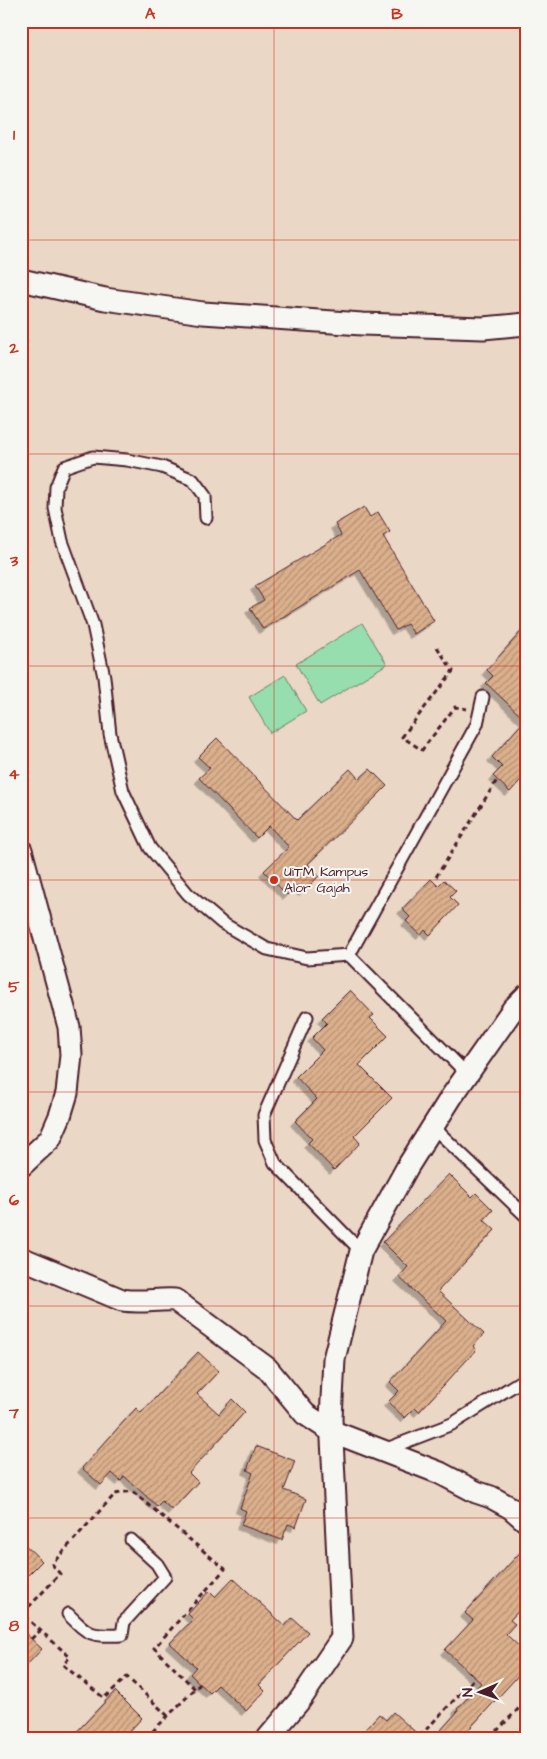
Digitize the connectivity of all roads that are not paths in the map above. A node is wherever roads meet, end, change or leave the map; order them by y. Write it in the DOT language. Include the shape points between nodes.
graph roads {
  1 [pos="21,280"];
  2 [pos="526,324"];
  3 [pos="206,518"];
  4 [pos="483,696"];
  5 [pos="21,850"];
  6 [pos="349,954"];
  7 [pos="526,996"];
  8 [pos="306,1017"];
  9 [pos="467,1074"];
  10 [pos="433,1127"];
  11 [pos="21,1166"];
  12 [pos="526,1216"];
  13 [pos="360,1252"];
  14 [pos="21,1258"];
  15 [pos="526,1376"];
  16 [pos="331,1432"];
  17 [pos="383,1451"];
  18 [pos="526,1521"];
  19 [pos="131,1540"];
  20 [pos="68,1614"];
  21 [pos="268,1738"];
  1 -- 2 [label="street" via="105,299 203,313 483,328"];
  3 -- 6 [label="lane" via="205,496 193,480 162,467 93,457 64,467 56,487 55,508 62,541 93,625 104,676 110,734 124,791 150,848 188,894 222,923 266,949 307,958"];
  4 -- 6 [label="lane" via="477,724"];
  5 -- 11 [label="street" via="69,1027 71,1055 67,1093 50,1139"];
  6 -- 9 [label="lane"];
  7 -- 9 [label="street" via="513,1009"];
  8 -- 13 [label="lane" via="264,1115 265,1140 275,1162"];
  9 -- 10 [label="street"];
  10 -- 12 [label="lane"];
  10 -- 13 [label="street"];
  13 -- 16 [label="street" via="334,1359"];
  14 -- 16 [label="street" via="122,1300 175,1300 267,1368 305,1414"];
  15 -- 17 [label="lane" via="452,1424"];
  16 -- 17 [label="street"];
  16 -- 21 [label="street" via="342,1638 300,1700"];
  17 -- 18 [label="street" via="491,1497"];
  19 -- 20 [label="lane" via="157,1564 165,1578 124,1622 122,1635 100,1636 86,1632"];
}
